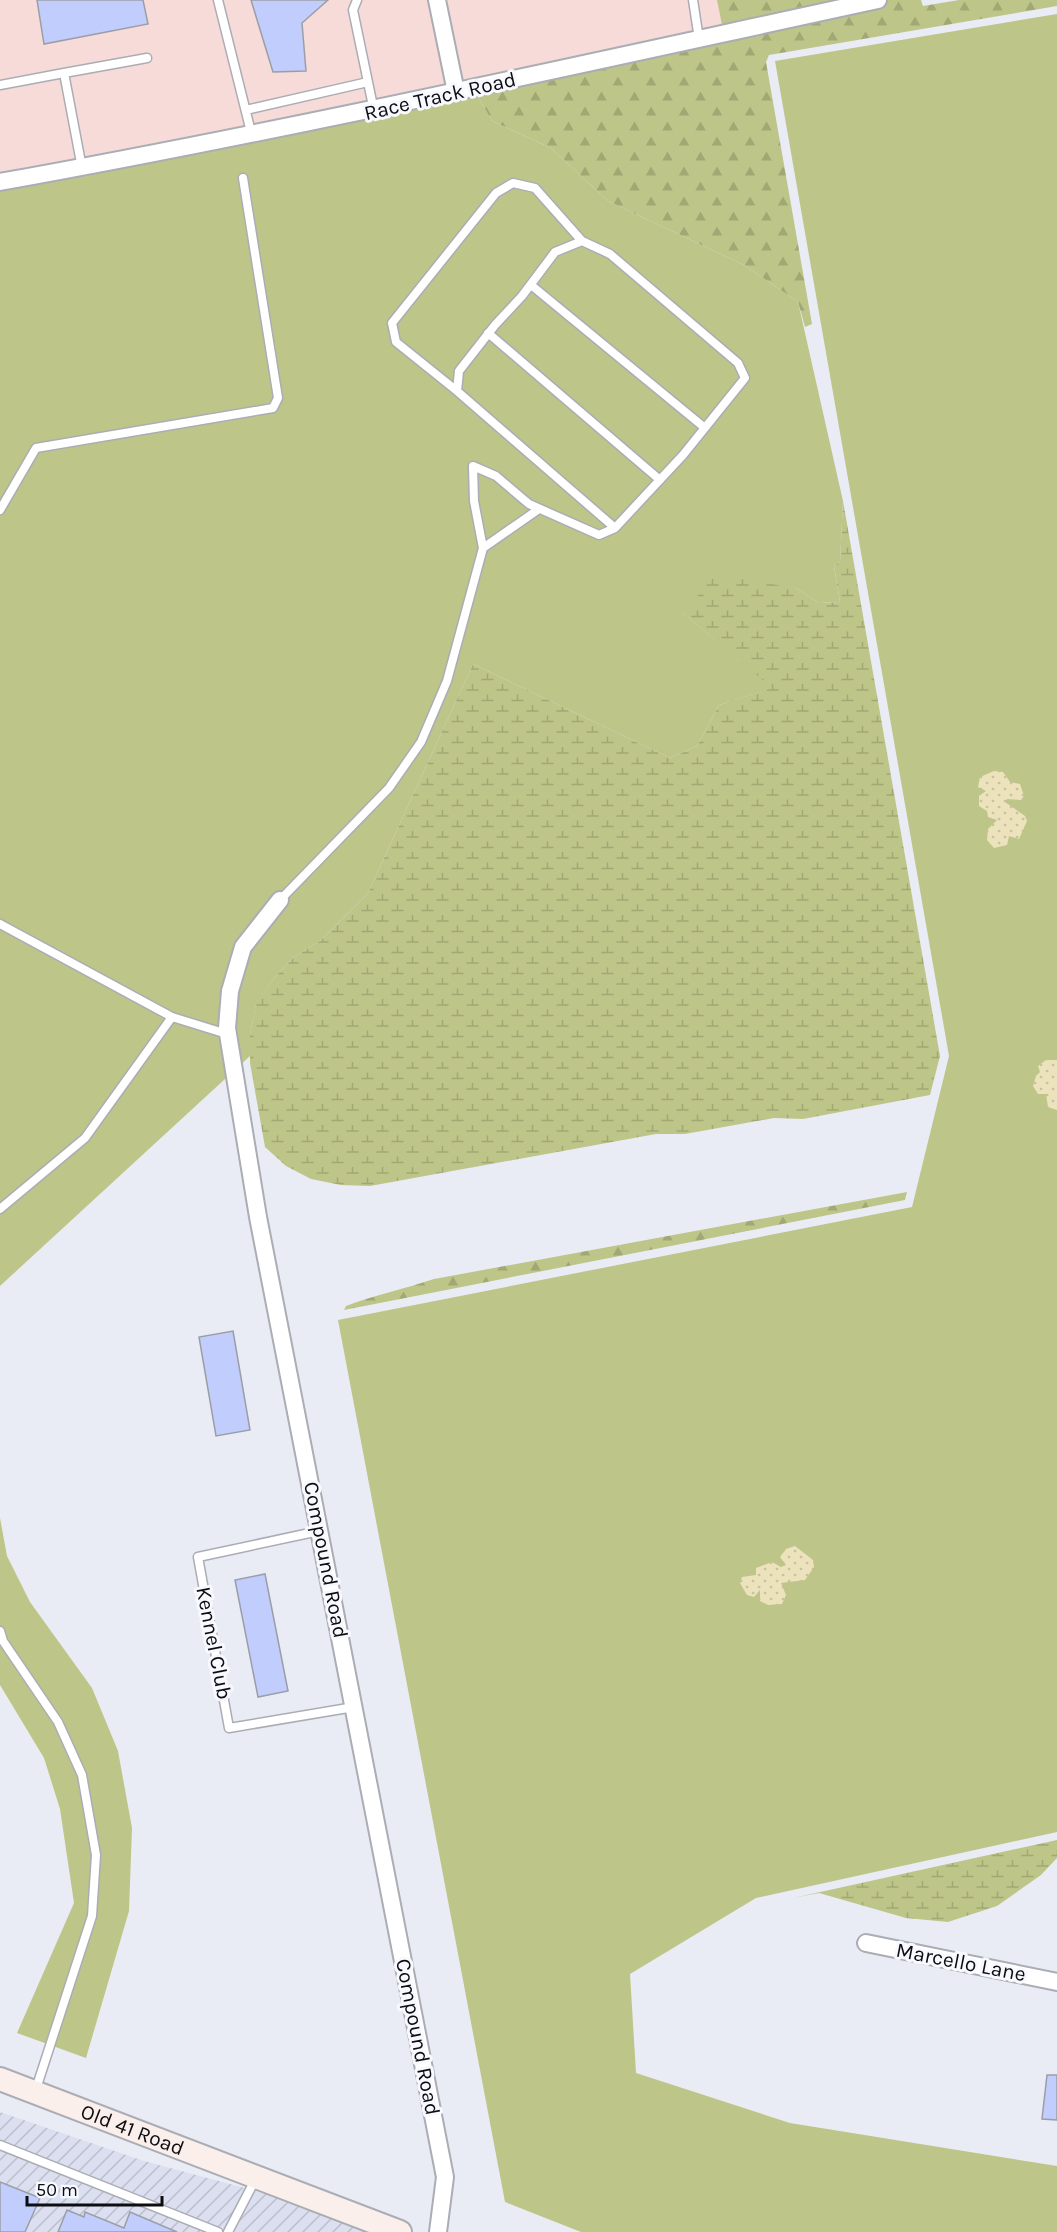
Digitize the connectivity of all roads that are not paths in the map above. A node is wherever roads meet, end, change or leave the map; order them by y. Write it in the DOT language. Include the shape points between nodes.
graph roads {
  1 [pos="218,0"];
  2 [pos="357,0"];
  3 [pos="438,0"];
  4 [pos="693,0"];
  5 [pos="878,0"];
  6 [pos="699,39"];
  7 [pos="147,58"];
  8 [pos="64,73"];
  9 [pos="368,82"];
  10 [pos="0,85"];
  11 [pos="456,92"];
  12 [pos="246,110"];
  13 [pos="374,111"];
  14 [pos="252,136"];
  15 [pos="82,168"];
  16 [pos="243,178"];
  17 [pos="0,182"];
  18 [pos="582,241"];
  19 [pos="531,285"];
  20 [pos="488,333"];
  21 [pos="457,391"];
  22 [pos="705,428"];
  23 [pos="660,480"];
  24 [pos="539,509"];
  25 [pos="0,510"];
  26 [pos="615,528"];
  27 [pos="483,548"];
  28 [pos="280,900"];
  29 [pos="0,924"];
  30 [pos="172,1017"];
  31 [pos="228,1034"];
  32 [pos="0,1209"];
  33 [pos="319,1531"];
  34 [pos="0,1631"];
  35 [pos="354,1707"];
  36 [pos="866,1943"];
  37 [pos="1057,1982"];
  38 [pos="0,2079"];
  39 [pos="34,2093"];
  40 [pos="0,2145"];
  41 [pos="256,2177"];
  42 [pos="218,2232"];
  43 [pos="228,2232"];
  44 [pos="400,2232"];
  45 [pos="438,2232"];
  1 -- 12 [label="lane"];
  2 -- 9 [label="lane" via="353,10"];
  3 -- 11 [label="street"];
  4 -- 6 [label="lane"];
  5 -- 6 [label="street, Race Track Road"];
  6 -- 11 [label="street, Race Track Road"];
  7 -- 8 [label="lane"];
  8 -- 10 [label="lane"];
  8 -- 15 [label="lane"];
  9 -- 12 [label="lane"];
  9 -- 13 [label="lane"];
  11 -- 13 [label="street, Race Track Road"];
  12 -- 14 [label="lane"];
  13 -- 14 [label="street, Race Track Road"];
  14 -- 15 [label="street, Race Track Road"];
  15 -- 17 [label="street, Race Track Road"];
  16 -- 25 [label="lane" via="278,398 273,408 36,448"];
  18 -- 19 [label="lane" via="555,252"];
  18 -- 21 [label="lane" via="535,188 513,183 496,193 392,323 396,342"];
  18 -- 22 [label="lane" via="610,254 738,363 745,378"];
  19 -- 20 [label="lane"];
  19 -- 22 [label="lane"];
  20 -- 21 [label="lane" via="459,371"];
  20 -- 23 [label="lane"];
  21 -- 26 [label="lane"];
  22 -- 23 [label="lane"];
  23 -- 26 [label="lane"];
  24 -- 26 [label="lane" via="599,535"];
  24 -- 27 [label="lane"];
  24 -- 27 [label="lane" via="496,476 473,466 474,501"];
  27 -- 28 [label="lane" via="447,681 422,742 389,788"];
  28 -- 31 [label="street, Compound Road" via="243,947 230,991"];
  29 -- 30 [label="lane"];
  30 -- 31 [label="lane"];
  30 -- 32 [label="lane" via="85,1138"];
  31 -- 33 [label="street, Compound Road" via="258,1217"];
  33 -- 35 [label="street, Compound Road"];
  33 -- 35 [label="lane, Kennel Club" via="198,1557 230,1728"];
  34 -- 39 [label="lane" via="58,1722 82,1775 96,1855 92,1916"];
  35 -- 45 [label="street, Compound Road" via="445,2177"];
  36 -- 37 [label="street, Marcello Lane"];
  38 -- 39 [label="street, Old 41 Road"];
  39 -- 41 [label="street, Old 41 Road"];
  40 -- 42 [label="lane"];
  41 -- 43 [label="lane"];
  41 -- 44 [label="street, Old 41 Road"];
}
